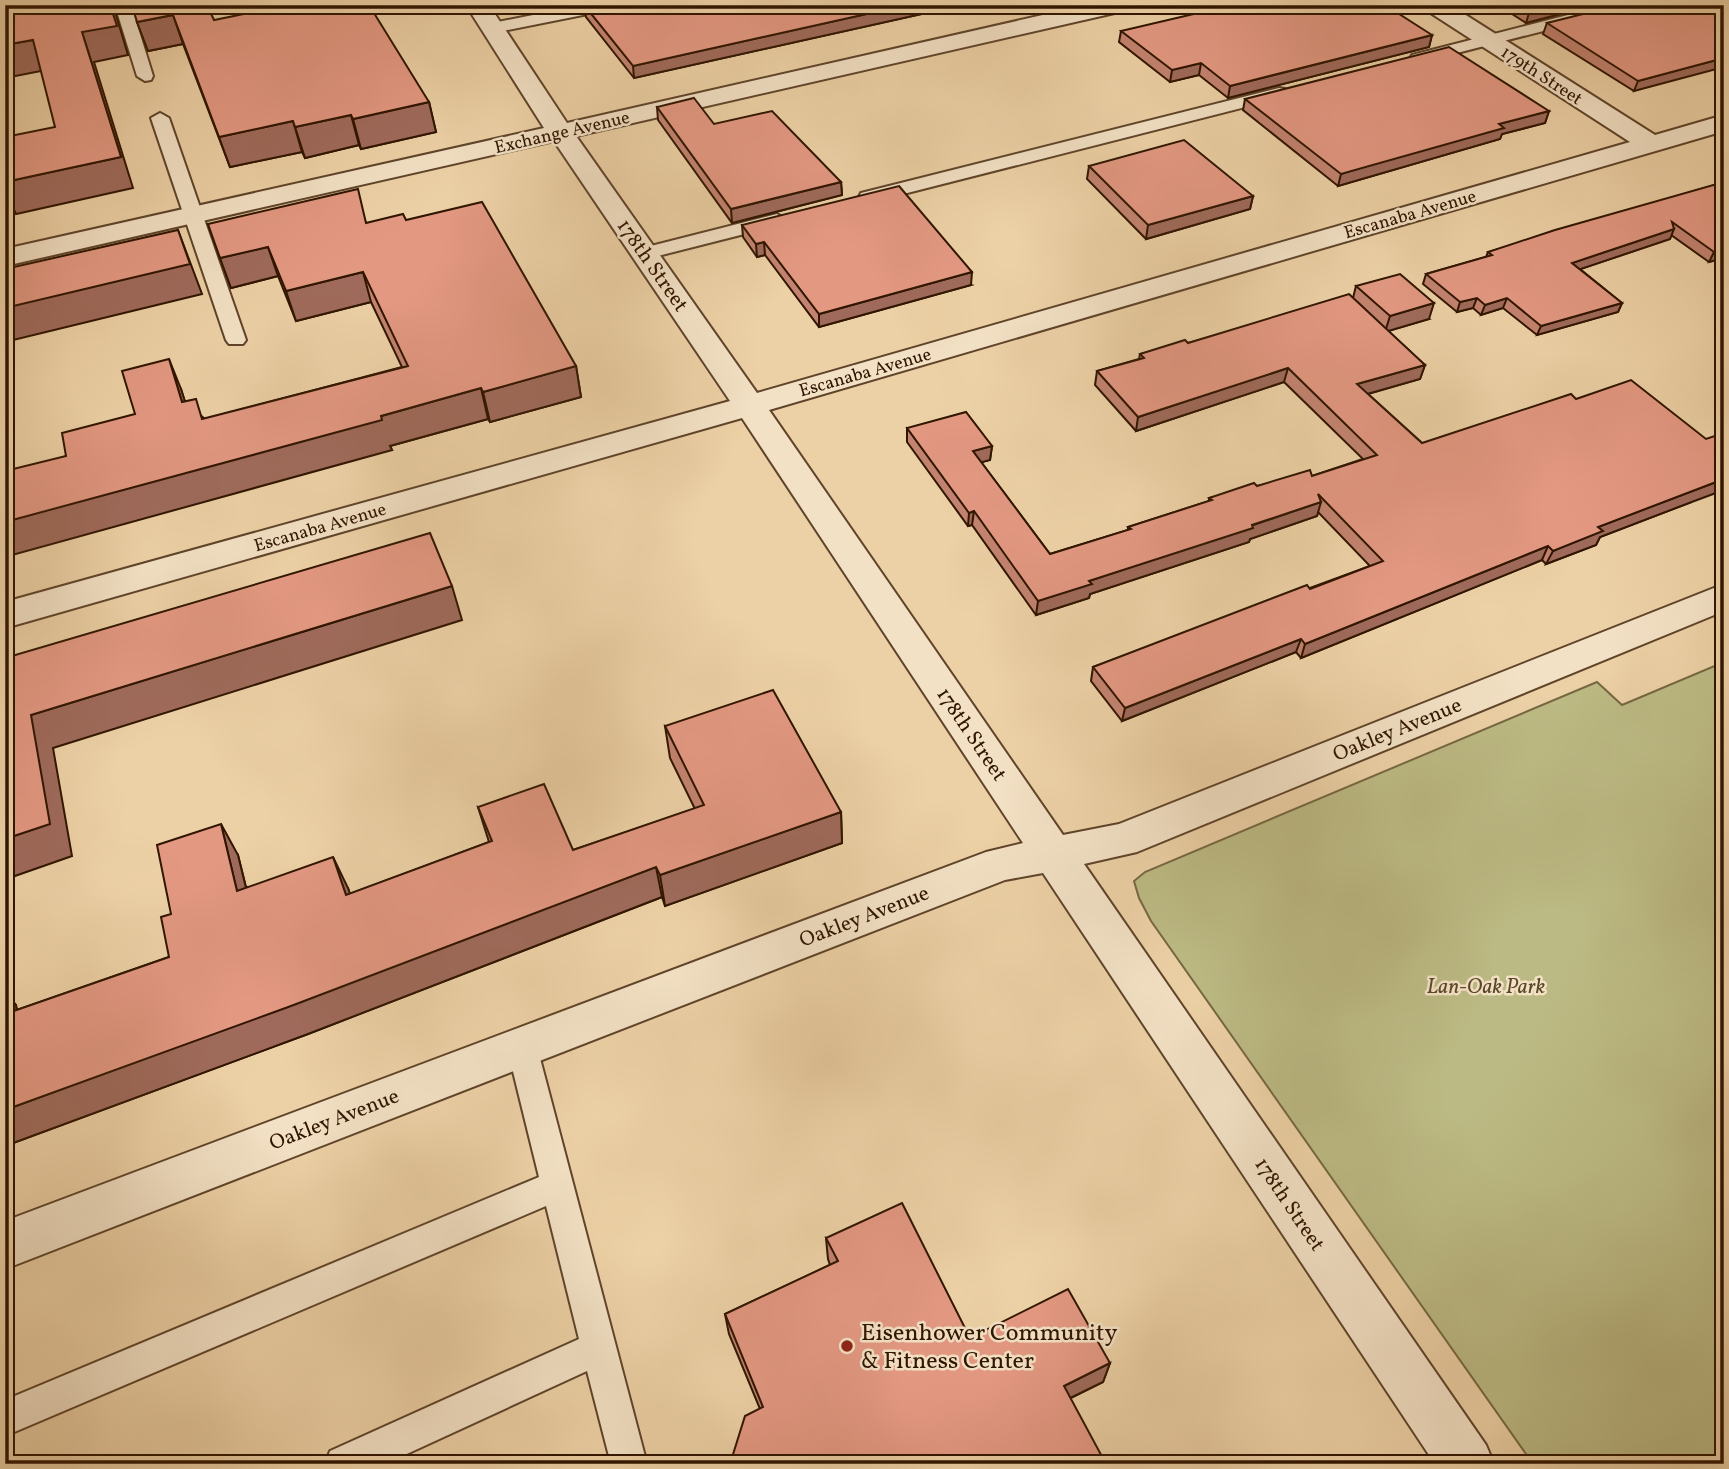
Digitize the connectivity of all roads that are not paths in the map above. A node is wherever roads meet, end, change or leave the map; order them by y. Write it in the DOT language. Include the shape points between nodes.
graph roads {
  1 [pos="123,5"];
  2 [pos="608,5"];
  3 [pos="1119,5"];
  4 [pos="1434,5"];
  5 [pos="1627,5"];
  6 [pos="485,17"];
  7 [pos="1489,40"];
  8 [pos="1395,64"];
  9 [pos="145,76"];
  10 [pos="1301,88"];
  11 [pos="160,118"];
  12 [pos="1724,123"];
  13 [pos="561,132"];
  14 [pos="1651,144"];
  15 [pos="846,202"];
  16 [pos="191,215"];
  17 [pos="793,216"];
  18 [pos="646,253"];
  19 [pos="5,258"];
  20 [pos="236,340"];
  21 [pos="749,406"];
  22 [pos="1724,597"];
  23 [pos="5,615"];
  24 [pos="1052,852"];
  25 [pos="522,1047"];
  26 [pos="558,1185"];
  27 [pos="5,1245"];
  28 [pos="599,1348"];
  29 [pos="5,1418"];
  30 [pos="343,1464"];
  31 [pos="629,1464"];
  32 [pos="1467,1464"];
  1 -- 9 [label="lane"];
  2 -- 6 [label="lane"];
  3 -- 13 [label="street, Exchange Avenue"];
  4 -- 7 [label="street, 179th Street"];
  5 -- 7 [label="lane"];
  6 -- 13 [label="street, 178th Street"];
  7 -- 8 [label="lane"];
  7 -- 14 [label="street, 179th Street"];
  10 -- 15 [label="lane"];
  11 -- 16 [label="lane"];
  12 -- 14 [label="street, Escanaba Avenue"];
  13 -- 16 [label="street, Exchange Avenue"];
  13 -- 18 [label="street, 178th Street"];
  14 -- 21 [label="street, Escanaba Avenue"];
  16 -- 19 [label="street, Exchange Avenue"];
  16 -- 20 [label="lane"];
  17 -- 18 [label="lane"];
  18 -- 21 [label="street, 178th Street"];
  21 -- 23 [label="street, Escanaba Avenue"];
  21 -- 24 [label="street, 178th Street"];
  22 -- 24 [label="street, Oakley Avenue" via="1124,840"];
  24 -- 25 [label="street, Oakley Avenue" via="1001,864"];
  24 -- 32 [label="street, 178th Street"];
  25 -- 26 [label="lane"];
  25 -- 27 [label="street, Oakley Avenue"];
  26 -- 28 [label="lane"];
  26 -- 29 [label="lane"];
  28 -- 30 [label="lane"];
  28 -- 31 [label="lane"];
}
